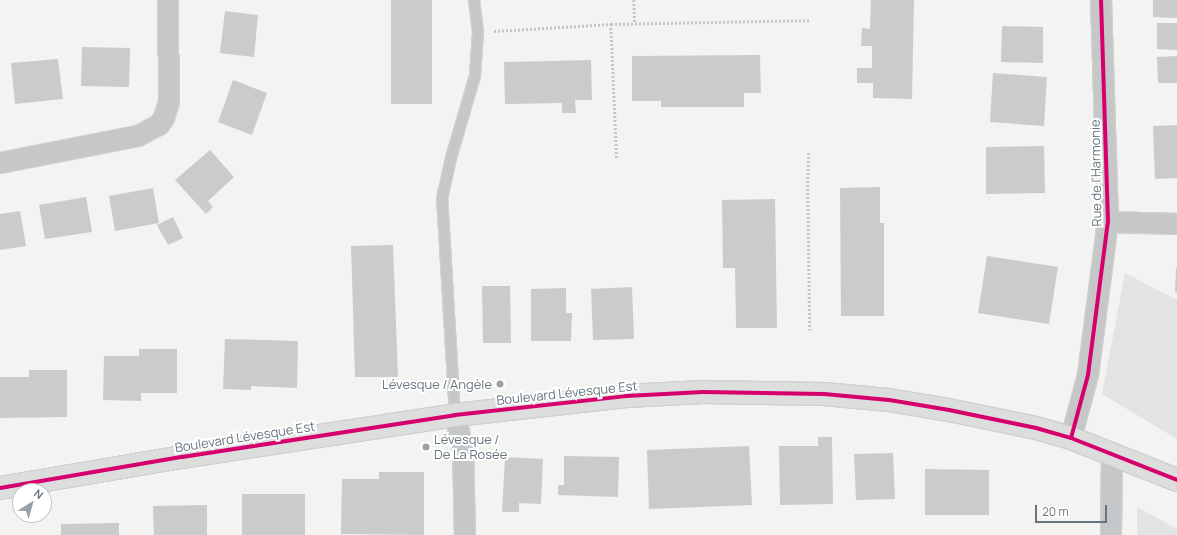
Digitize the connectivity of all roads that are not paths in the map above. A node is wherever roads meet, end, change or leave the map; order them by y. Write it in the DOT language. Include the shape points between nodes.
graph roads {
  1 [pos="168,0"];
  2 [pos="474,0"];
  3 [pos="1101,0"];
  4 [pos="0,163"];
  5 [pos="1108,222"];
  6 [pos="1177,224"];
  7 [pos="455,415"];
  8 [pos="1071,438"];
  9 [pos="1112,453"];
  10 [pos="1177,480"];
  11 [pos="0,488"];
  12 [pos="465,535"];
  13 [pos="1111,535"];
  1 -- 4 [label="street" via="169,102 159,125 138,136"];
  2 -- 7 [label="lane" via="478,32 475,76 442,199"];
  3 -- 5 [label="street, Rue de l'Harmonie"];
  5 -- 6 [label="street"];
  5 -- 8 [label="street, Rue de l'Harmonie" via="1088,375"];
  7 -- 8 [label="street, Boulevard Lévesque Est" via="626,396 703,392 824,394 889,400 950,410"];
  7 -- 11 [label="street, Boulevard Lévesque Est"];
  7 -- 12 [label="street" via="463,449"];
  8 -- 9 [label="street, Boulevard Lévesque Est"];
  9 -- 10 [label="street, Boulevard Lévesque Est"];
  9 -- 13 [label="street"];
}
